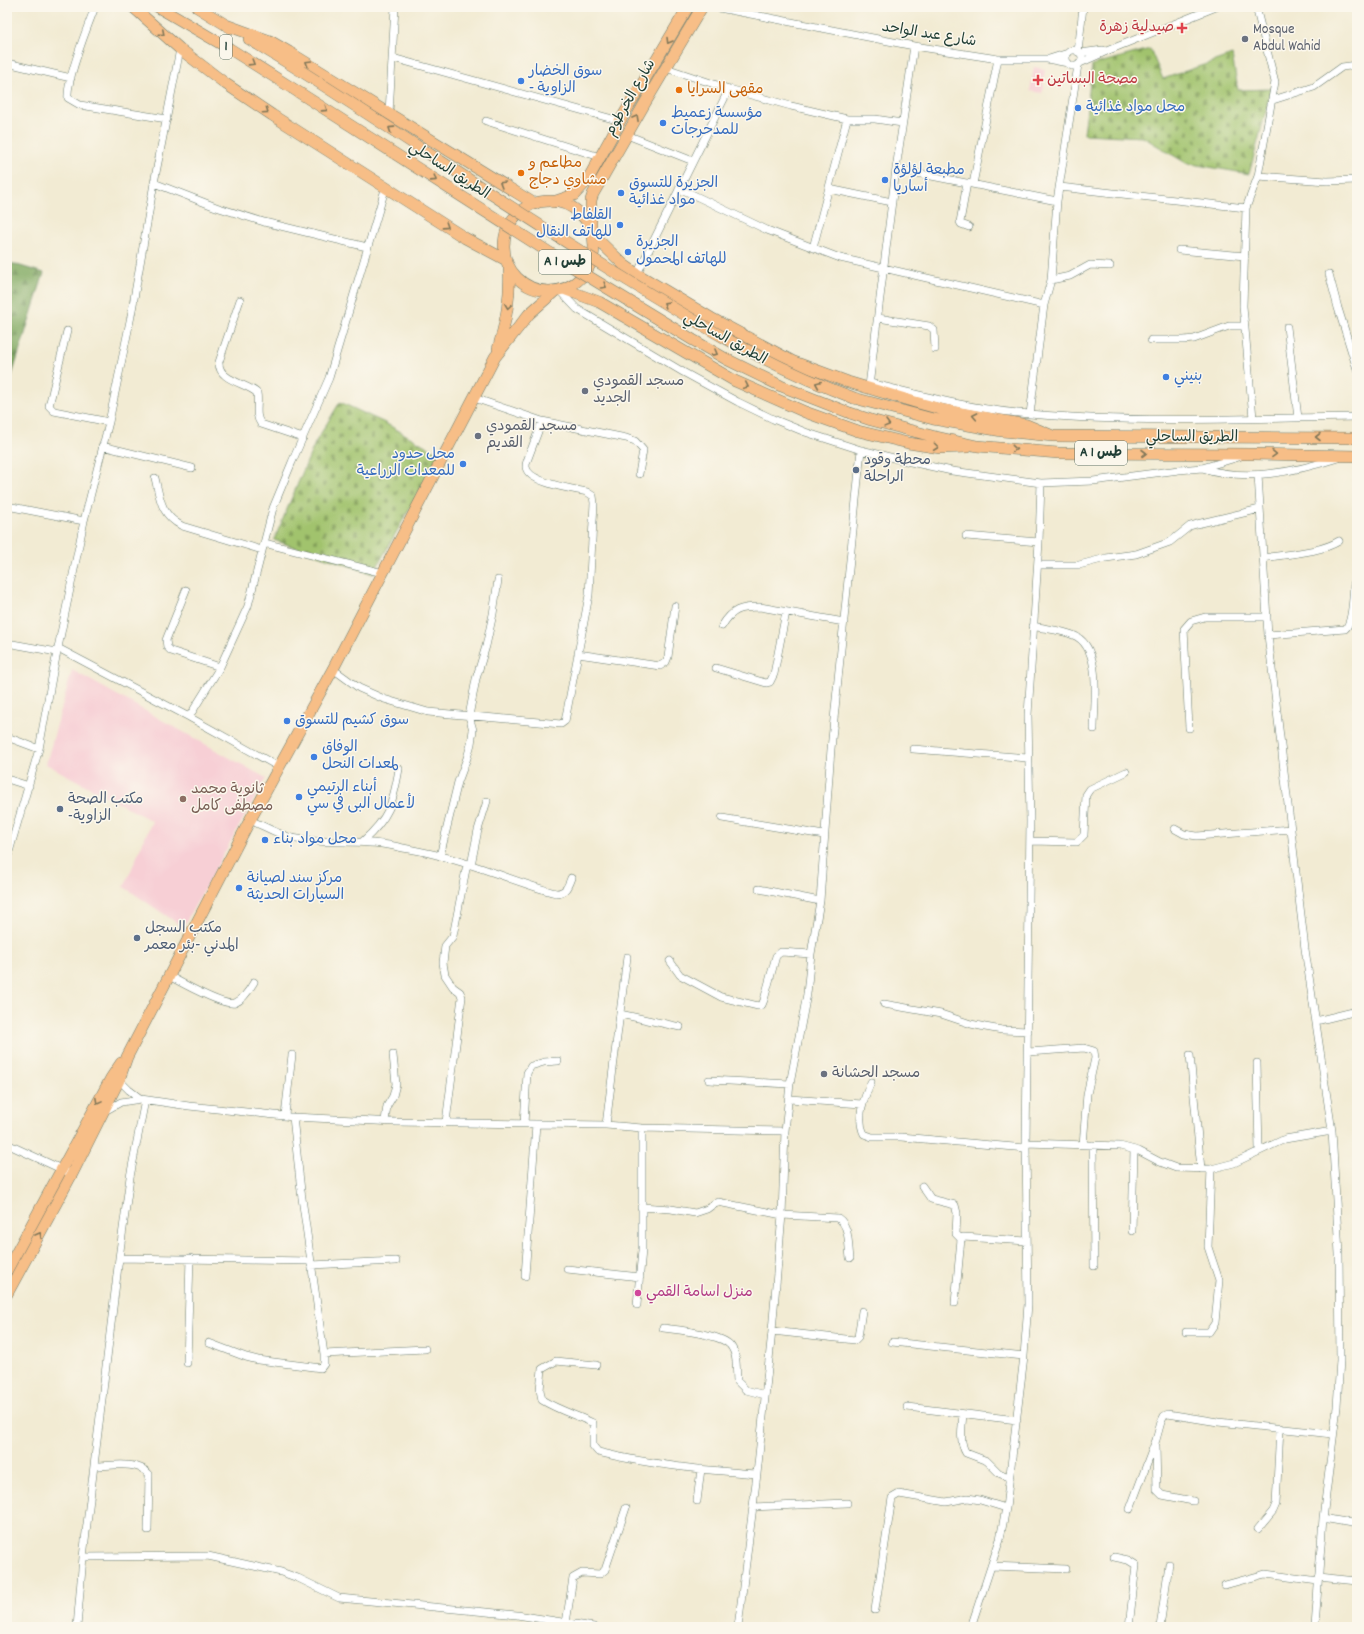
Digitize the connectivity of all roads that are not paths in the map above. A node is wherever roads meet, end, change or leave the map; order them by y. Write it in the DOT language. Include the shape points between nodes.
graph roads {
  1 [pos="95,7"];
  2 [pos="133,7"];
  3 [pos="158,7"];
  4 [pos="197,7"];
  5 [pos="395,7"];
  6 [pos="688,7"];
  7 [pos="702,7"];
  8 [pos="714,7"];
  9 [pos="1083,7"];
  10 [pos="1216,7"];
  11 [pos="1256,7"];
  12 [pos="226,25"];
  13 [pos="914,46"];
  14 [pos="180,49"];
  15 [pos="1109,50"];
  16 [pos="1075,52"];
  17 [pos="393,58"];
  18 [pos="998,59"];
  19 [pos="1047,59"];
  20 [pos="7,63"];
  21 [pos="1069,64"];
  22 [pos="1079,64"];
  23 [pos="1357,65"];
  24 [pos="666,68"];
  25 [pos="71,78"];
  26 [pos="1076,82"];
  27 [pos="292,88"];
  28 [pos="729,89"];
  29 [pos="1273,100"];
  30 [pos="389,113"];
  31 [pos="167,119"];
  32 [pos="847,120"];
  33 [pos="486,121"];
  34 [pos="620,121"];
  35 [pos="902,123"];
  36 [pos="627,135"];
  37 [pos="600,158"];
  38 [pos="692,161"];
  39 [pos="896,169"];
  40 [pos="1258,176"];
  41 [pos="1357,180"];
  42 [pos="154,183"];
  43 [pos="970,184"];
  44 [pos="386,186"];
  45 [pos="1060,187"];
  46 [pos="680,188"];
  47 [pos="829,189"];
  48 [pos="1057,201"];
  49 [pos="553,202"];
  50 [pos="892,202"];
  51 [pos="535,204"];
  52 [pos="1246,208"];
  53 [pos="969,227"];
  54 [pos="592,232"];
  55 [pos="367,247"];
  56 [pos="813,248"];
  57 [pos="1179,250"];
  58 [pos="1245,256"];
  59 [pos="507,263"];
  60 [pos="1110,266"];
  61 [pos="883,268"];
  62 [pos="637,274"];
  63 [pos="1329,274"];
  64 [pos="1051,280"];
  65 [pos="560,290"];
  66 [pos="240,300"];
  67 [pos="1044,305"];
  68 [pos="878,318"];
  69 [pos="1244,326"];
  70 [pos="1288,327"];
  71 [pos="67,331"];
  72 [pos="1151,340"];
  73 [pos="935,349"];
  74 [pos="495,357"];
  75 [pos="1357,370"];
  76 [pos="869,386"];
  77 [pos="474,398"];
  78 [pos="1030,414"];
  79 [pos="1357,417"];
  80 [pos="1253,418"];
  81 [pos="1298,418"];
  82 [pos="109,422"];
  83 [pos="542,422"];
  84 [pos="1053,436"];
  85 [pos="303,438"];
  86 [pos="1357,438"];
  87 [pos="102,446"];
  88 [pos="977,446"];
  89 [pos="861,450"];
  90 [pos="1252,454"];
  91 [pos="1345,456"];
  92 [pos="1357,456"];
  93 [pos="192,468"];
  94 [pos="1202,468"];
  95 [pos="639,474"];
  96 [pos="1258,475"];
  97 [pos="155,478"];
  98 [pos="1041,483"];
  99 [pos="7,506"];
  100 [pos="1260,509"];
  101 [pos="84,521"];
  102 [pos="966,536"];
  103 [pos="1339,541"];
  104 [pos="1039,542"];
  105 [pos="263,546"];
  106 [pos="1263,558"];
  107 [pos="1038,565"];
  108 [pos="383,573"];
  109 [pos="498,580"];
  110 [pos="1354,584"];
  111 [pos="186,590"];
  112 [pos="675,606"];
  113 [pos="786,612"];
  114 [pos="1267,617"];
  115 [pos="844,622"];
  116 [pos="722,626"];
  117 [pos="1034,626"];
  118 [pos="1268,635"];
  119 [pos="7,643"];
  120 [pos="57,650"];
  121 [pos="578,654"];
  122 [pos="220,667"];
  123 [pos="716,668"];
  124 [pos="333,669"];
  125 [pos="469,716"];
  126 [pos="189,717"];
  127 [pos="1189,728"];
  128 [pos="1094,729"];
  129 [pos="7,737"];
  130 [pos="39,749"];
  131 [pos="913,749"];
  132 [pos="1028,758"];
  133 [pos="279,767"];
  134 [pos="399,769"];
  135 [pos="1126,772"];
  136 [pos="7,779"];
  137 [pos="29,786"];
  138 [pos="487,801"];
  139 [pos="722,818"];
  140 [pos="250,820"];
  141 [pos="1175,829"];
  142 [pos="1291,829"];
  143 [pos="824,835"];
  144 [pos="1030,841"];
  145 [pos="362,842"];
  146 [pos="440,856"];
  147 [pos="7,859"];
  148 [pos="469,865"];
  149 [pos="571,878"];
  150 [pos="759,889"];
  151 [pos="820,901"];
  152 [pos="810,954"];
  153 [pos="627,957"];
  154 [pos="670,960"];
  155 [pos="169,976"];
  156 [pos="254,982"];
  157 [pos="884,1004"];
  158 [pos="1357,1011"];
  159 [pos="620,1014"];
  160 [pos="1316,1021"];
  161 [pos="680,1027"];
  162 [pos="1028,1031"];
  163 [pos="1028,1052"];
  164 [pos="292,1055"];
  165 [pos="393,1055"];
  166 [pos="1190,1055"];
  167 [pos="127,1057"];
  168 [pos="558,1061"];
  169 [pos="1257,1063"];
  170 [pos="119,1080"];
  171 [pos="709,1080"];
  172 [pos="871,1082"];
  173 [pos="790,1084"];
  174 [pos="143,1099"];
  175 [pos="788,1099"];
  176 [pos="862,1104"];
  177 [pos="104,1111"];
  178 [pos="285,1116"];
  179 [pos="293,1117"];
  180 [pos="385,1121"];
  181 [pos="446,1122"];
  182 [pos="524,1124"];
  183 [pos="536,1124"];
  184 [pos="606,1125"];
  185 [pos="642,1128"];
  186 [pos="785,1131"];
  187 [pos="1332,1131"];
  188 [pos="7,1144"];
  189 [pos="1026,1145"];
  190 [pos="1083,1145"];
  191 [pos="1093,1145"];
  192 [pos="1134,1150"];
  193 [pos="1260,1150"];
  194 [pos="1201,1169"];
  195 [pos="1211,1169"];
  196 [pos="61,1170"];
  197 [pos="72,1174"];
  198 [pos="922,1186"];
  199 [pos="641,1207"];
  200 [pos="782,1215"];
  201 [pos="1132,1231"];
  202 [pos="961,1239"];
  203 [pos="1027,1242"];
  204 [pos="15,1255"];
  205 [pos="119,1258"];
  206 [pos="190,1258"];
  207 [pos="850,1258"];
  208 [pos="26,1260"];
  209 [pos="396,1261"];
  210 [pos="311,1263"];
  211 [pos="1094,1266"];
  212 [pos="567,1269"];
  213 [pos="7,1270"];
  214 [pos="525,1276"];
  215 [pos="640,1277"];
  216 [pos="7,1294"];
  217 [pos="955,1303"];
  218 [pos="638,1305"];
  219 [pos="862,1311"];
  220 [pos="663,1328"];
  221 [pos="772,1331"];
  222 [pos="1186,1332"];
  223 [pos="892,1342"];
  224 [pos="209,1343"];
  225 [pos="426,1348"];
  226 [pos="324,1354"];
  227 [pos="1024,1356"];
  228 [pos="187,1363"];
  229 [pos="596,1365"];
  230 [pos="765,1395"];
  231 [pos="907,1407"];
  232 [pos="963,1414"];
  233 [pos="1017,1420"];
  234 [pos="1280,1428"];
  235 [pos="1333,1434"];
  236 [pos="1156,1441"];
  237 [pos="94,1466"];
  238 [pos="701,1469"];
  239 [pos="757,1474"];
  240 [pos="1010,1478"];
  241 [pos="698,1501"];
  242 [pos="1193,1501"];
  243 [pos="847,1503"];
  244 [pos="753,1507"];
  245 [pos="626,1508"];
  246 [pos="1006,1508"];
  247 [pos="1130,1509"];
  248 [pos="1322,1518"];
  249 [pos="1357,1524"];
  250 [pos="1258,1528"];
  251 [pos="148,1530"];
  252 [pos="83,1557"];
  253 [pos="1114,1557"];
  254 [pos="1169,1564"];
  255 [pos="991,1566"];
  256 [pos="1066,1569"];
  257 [pos="1318,1579"];
  258 [pos="1357,1581"];
  259 [pos="1225,1585"];
  260 [pos="875,1610"];
  261 [pos="566,1623"];
  262 [pos="77,1627"];
  263 [pos="594,1627"];
  264 [pos="738,1627"];
  265 [pos="971,1627"];
  266 [pos="1129,1627"];
  267 [pos="1160,1627"];
  268 [pos="1315,1627"];
  1 -- 25 [label="street"];
  2 -- 14 [label="main road, one-way"];
  3 -- 27 [label="main road, الطريق الساحلي / 1, one-way"];
  4 -- 12 [label="main road, الطريق الساحلي / A 1 طس"];
  5 -- 17 [label="street"];
  6 -- 34 [label="main road, شارع الخرطوم, one-way"];
  7 -- 24 [label="main road, شارع الخرطوم"];
  8 -- 13 [label="street, شارع عبد الواحد"];
  9 -- 16 [label="street"];
  10 -- 15 [label="street, شارع عبد الواحد"];
  11 -- 29 [label="street" via="1275,82"];
  30 -- 12 [label="main road, one-way" via="276,45"];
  84 -- 12 [label="main road, الطريق الساحلي / A 1 طس, one-way, bridge" via="1002,431 933,419 854,398 770,363 702,326"];
  13 -- 18 [label="street, شارع عبد الواحد"];
  13 -- 35 [label="street"];
  14 -- 31 [label="street"];
  14 -- 44 [label="main road, one-way" via="272,115"];
  15 -- 16 [label="street, شارع عبد الواحد"];
  15 -- 22 [label="street, شارع عبد الواحد"];
  16 -- 19 [label="street, شارع عبد الواحد"];
  16 -- 21 [label="street" via="1067,60"];
  16 -- 22 [label="street" via="1082,57"];
  17 -- 30 [label="street"];
  17 -- 34 [label="street"];
  18 -- 19 [label="street, شارع عبد الواحد"];
  18 -- 43 [label="street"];
  19 -- 21 [label="street, شارع عبد الواحد"];
  20 -- 25 [label="street"];
  21 -- 22 [label="street"];
  21 -- 26 [label="street"];
  22 -- 26 [label="street"];
  23 -- 29 [label="street" via="1342,68 1314,87"];
  24 -- 28 [label="street"];
  36 -- 24 [label="main road, شارع الخرطوم, one-way"];
  25 -- 31 [label="street" via="67,91 68,98 80,105"];
  26 -- 45 [label="street"];
  27 -- 88 [label="main road, الطريق الساحلي / A 1 طس, one-way, bridge" via="552,254 693,340 770,381 850,413"];
  28 -- 32 [label="street"];
  28 -- 38 [label="street"];
  29 -- 40 [label="street"];
  51 -- 30 [label="main road, one-way"];
  31 -- 42 [label="street"];
  32 -- 35 [label="street" via="875,119"];
  32 -- 47 [label="street"];
  33 -- 37 [label="street"];
  34 -- 37 [label="main road, شارع الخرطوم"];
  35 -- 39 [label="street"];
  36 -- 38 [label="street"];
  36 -- 54 [label="main road, شارع الخرطوم" via="593,194"];
  37 -- 49 [label="main road, شارع الخرطوم" via="578,192"];
  38 -- 46 [label="street"];
  39 -- 43 [label="street"];
  39 -- 50 [label="street"];
  40 -- 41 [label="street" via="1327,181"];
  40 -- 52 [label="street"];
  42 -- 55 [label="street" via="264,222"];
  42 -- 82 [label="street" via="131,316"];
  43 -- 48 [label="street"];
  43 -- 53 [label="street" via="960,222"];
  44 -- 55 [label="street"];
  44 -- 59 [label="main road, one-way"];
  45 -- 48 [label="street"];
  45 -- 52 [label="street"];
  46 -- 56 [label="street" via="767,230"];
  46 -- 62 [label="street"];
  47 -- 50 [label="street"];
  47 -- 56 [label="street"];
  48 -- 64 [label="street"];
  49 -- 51 [label="main road"];
  49 -- 54 [label="main road" via="565,204 576,210"];
  50 -- 61 [label="street"];
  51 -- 59 [label="main road" via="515,216 509,226 504,248"];
  52 -- 58 [label="street"];
  54 -- 62 [label="main road" via="624,265"];
  54 -- 65 [label="main road" via="594,246 589,267 574,284"];
  55 -- 85 [label="street" via="325,390"];
  56 -- 61 [label="street" via="840,258"];
  57 -- 58 [label="street"];
  58 -- 69 [label="street"];
  59 -- 65 [label="main road" via="523,283 544,291"];
  59 -- 74 [label="main road, one-way" via="510,294 504,329"];
  60 -- 64 [label="street" via="1090,265 1070,276"];
  61 -- 67 [label="street"];
  61 -- 68 [label="street"];
  62 -- 76 [label="main road" via="769,350 820,372"];
  63 -- 75 [label="street"];
  64 -- 67 [label="street"];
  65 -- 74 [label="main road" via="529,314"];
  65 -- 88 [label="main road, one-way" via="608,307 735,381 805,412 858,431 908,443 957,449"];
  65 -- 89 [label="street" via="577,309 738,402 798,429"];
  66 -- 85 [label="street" via="219,362 220,370 224,376 257,393 257,414 261,424"];
  67 -- 78 [label="street"];
  68 -- 73 [label="street" via="930,326 934,330"];
  68 -- 76 [label="street"];
  69 -- 72 [label="street" via="1229,326 1194,339"];
  69 -- 80 [label="street"];
  70 -- 81 [label="street"];
  71 -- 82 [label="street" via="49,406 54,411"];
  74 -- 77 [label="main road"];
  76 -- 78 [label="street"];
  84 -- 76 [label="main road, one-way" via="1027,425 944,410"];
  77 -- 83 [label="street"];
  77 -- 108 [label="main road"];
  78 -- 80 [label="street" via="1146,420"];
  79 -- 81 [label="street"];
  80 -- 81 [label="street"];
  82 -- 87 [label="street"];
  83 -- 95 [label="street" via="635,441 643,450"];
  83 -- 121 [label="street" via="527,461 528,472 532,477 545,482 587,492 593,496 589,589"];
  86 -- 84 [label="main road, الطريق الساحلي / A 1 طس, one-way"];
  85 -- 105 [label="street" via="273,508"];
  87 -- 93 [label="street"];
  87 -- 101 [label="street"];
  88 -- 90 [label="main road, الطريق الساحلي / A 1 طس, one-way" via="1058,453"];
  89 -- 98 [label="street" via="952,471"];
  89 -- 115 [label="street"];
  90 -- 91 [label="main road, الطريق الساحلي / A 1 طس, one-way"];
  90 -- 94 [label="street"];
  91 -- 92 [label="main road, الطريق الساحلي / A 1 طس"];
  91 -- 96 [label="street" via="1297,469"];
  94 -- 96 [label="street" via="1213,472"];
  94 -- 98 [label="street" via="1093,481"];
  96 -- 100 [label="street"];
  97 -- 105 [label="street" via="162,506 175,523"];
  98 -- 104 [label="street"];
  99 -- 101 [label="street"];
  100 -- 106 [label="street"];
  100 -- 107 [label="street" via="1190,526 1170,542 1136,554 1078,565"];
  101 -- 120 [label="street"];
  102 -- 104 [label="street"];
  103 -- 106 [label="street" via="1317,550"];
  104 -- 107 [label="street"];
  105 -- 108 [label="street"];
  105 -- 122 [label="street" via="248,606"];
  106 -- 114 [label="street"];
  107 -- 117 [label="street"];
  108 -- 124 [label="main road"];
  109 -- 125 [label="street" via="492,620"];
  110 -- 118 [label="street" via="1350,620 1345,629"];
  111 -- 122 [label="street" via="166,640 167,647"];
  112 -- 121 [label="street" via="668,657 664,665"];
  113 -- 115 [label="street"];
  113 -- 116 [label="street" via="747,607 734,612"];
  113 -- 123 [label="street" via="774,674 770,682"];
  114 -- 118 [label="street"];
  114 -- 127 [label="street" via="1205,617 1191,621 1184,629"];
  115 -- 143 [label="street"];
  117 -- 128 [label="street" via="1074,635 1088,650 1095,677"];
  117 -- 132 [label="street"];
  118 -- 142 [label="street"];
  119 -- 120 [label="street"];
  120 -- 126 [label="street"];
  120 -- 130 [label="street"];
  121 -- 125 [label="street" via="566,716 561,724"];
  122 -- 126 [label="street"];
  124 -- 125 [label="street" via="359,688 384,699 428,712"];
  124 -- 133 [label="main road"];
  125 -- 146 [label="street" via="471,744 458,782"];
  126 -- 133 [label="street"];
  129 -- 130 [label="street"];
  130 -- 137 [label="street"];
  131 -- 132 [label="street"];
  132 -- 144 [label="street"];
  133 -- 140 [label="main road"];
  134 -- 145 [label="street" via="391,807 384,820"];
  135 -- 144 [label="street" via="1090,789 1086,795 1084,835 1081,840"];
  136 -- 137 [label="street"];
  137 -- 147 [label="street"];
  138 -- 148 [label="street"];
  139 -- 143 [label="street"];
  140 -- 145 [label="street" via="294,838"];
  140 -- 155 [label="main road"];
  141 -- 142 [label="street" via="1184,834 1197,836"];
  142 -- 160 [label="street"];
  143 -- 151 [label="street"];
  144 -- 162 [label="street"];
  145 -- 146 [label="street" via="386,844"];
  146 -- 148 [label="street"];
  148 -- 149 [label="street" via="556,893 565,891"];
  148 -- 181 [label="street" via="453,936 445,946 443,963 445,974 453,987 460,992 462,1001"];
  150 -- 151 [label="street"];
  151 -- 152 [label="street"];
  152 -- 154 [label="street" via="779,953 764,1000 762,1005 758,1006 721,997 680,975"];
  152 -- 173 [label="street" via="807,994"];
  153 -- 159 [label="street"];
  155 -- 156 [label="street" via="205,995 230,1004 236,1003"];
  155 -- 167 [label="main road"];
  157 -- 162 [label="street" via="941,1014 985,1027"];
  158 -- 160 [label="street"];
  159 -- 161 [label="street"];
  159 -- 184 [label="street"];
  160 -- 187 [label="street"];
  162 -- 163 [label="street"];
  163 -- 189 [label="street"];
  163 -- 190 [label="street" via="1084,1048 1094,1051"];
  164 -- 178 [label="street"];
  165 -- 180 [label="street" via="396,1084 387,1106"];
  166 -- 194 [label="street"];
  167 -- 170 [label="main road"];
  167 -- 196 [label="main road, one-way" via="111,1078"];
  168 -- 182 [label="street" via="531,1066 527,1073"];
  169 -- 193 [label="street"];
  170 -- 174 [label="street"];
  170 -- 177 [label="main road"];
  171 -- 173 [label="street"];
  172 -- 176 [label="street"];
  173 -- 175 [label="street"];
  174 -- 177 [label="street" via="121,1102"];
  174 -- 178 [label="street"];
  174 -- 205 [label="street"];
  175 -- 176 [label="street"];
  175 -- 186 [label="street"];
  176 -- 189 [label="street" via="861,1128 864,1134 872,1137"];
  177 -- 197 [label="main road"];
  178 -- 179 [label="street"];
  179 -- 180 [label="street"];
  179 -- 210 [label="street"];
  180 -- 181 [label="street"];
  181 -- 182 [label="street"];
  182 -- 183 [label="street"];
  183 -- 184 [label="street"];
  183 -- 214 [label="street"];
  184 -- 185 [label="street"];
  185 -- 186 [label="street"];
  185 -- 199 [label="street"];
  186 -- 200 [label="street"];
  187 -- 193 [label="street" via="1285,1139"];
  187 -- 235 [label="street" via="1339,1254 1340,1337 1337,1407"];
  188 -- 196 [label="street"];
  189 -- 190 [label="street"];
  189 -- 203 [label="street"];
  190 -- 191 [label="street"];
  191 -- 192 [label="street" via="1120,1146"];
  191 -- 211 [label="street"];
  192 -- 194 [label="street" via="1176,1168"];
  192 -- 201 [label="street"];
  193 -- 195 [label="street" via="1234,1163"];
  194 -- 195 [label="street"];
  195 -- 222 [label="street" via="1208,1247 1219,1280 1218,1304 1215,1323 1210,1332"];
  196 -- 197 [label="street"];
  196 -- 204 [label="main road"];
  208 -- 197 [label="main road, one-way"];
  198 -- 202 [label="street" via="932,1199 955,1205 956,1234"];
  199 -- 200 [label="street" via="695,1213 718,1202"];
  199 -- 215 [label="street"];
  200 -- 207 [label="street" via="840,1219 847,1230"];
  200 -- 221 [label="street"];
  202 -- 203 [label="street" via="963,1237"];
  202 -- 217 [label="street"];
  203 -- 227 [label="street" via="1028,1304"];
  204 -- 208 [label="main road"];
  204 -- 213 [label="main road"];
  205 -- 206 [label="street"];
  205 -- 237 [label="street"];
  206 -- 210 [label="street"];
  206 -- 228 [label="street"];
  208 -- 216 [label="main road"];
  209 -- 210 [label="street"];
  210 -- 226 [label="street"];
  212 -- 215 [label="street"];
  215 -- 218 [label="street"];
  219 -- 221 [label="street" via="858,1337 855,1340"];
  220 -- 230 [label="street" via="689,1331 724,1340 735,1354 737,1381 746,1390"];
  221 -- 230 [label="street"];
  223 -- 227 [label="street"];
  224 -- 226 [label="street" via="258,1360 321,1368 324,1364"];
  225 -- 226 [label="street"];
  227 -- 233 [label="street"];
  229 -- 238 [label="street" via="556,1361 542,1369 542,1400 593,1423 594,1446 598,1452"];
  230 -- 239 [label="street"];
  231 -- 232 [label="street"];
  232 -- 233 [label="street"];
  232 -- 240 [label="street" via="962,1438 966,1454 987,1461 999,1473"];
  233 -- 240 [label="street"];
  234 -- 235 [label="street"];
  234 -- 236 [label="street" via="1168,1414 1160,1422"];
  234 -- 250 [label="street" via="1276,1504"];
  235 -- 248 [label="street"];
  236 -- 242 [label="street" via="1157,1490 1162,1495"];
  236 -- 247 [label="street"];
  237 -- 251 [label="street" via="136,1465 144,1468 149,1474"];
  237 -- 252 [label="street"];
  238 -- 239 [label="street"];
  238 -- 241 [label="street"];
  239 -- 244 [label="street"];
  240 -- 246 [label="street"];
  243 -- 244 [label="street"];
  244 -- 264 [label="street"];
  245 -- 261 [label="street" via="605,1570 600,1574 582,1573 573,1578"];
  246 -- 255 [label="street"];
  246 -- 260 [label="street" via="968,1498 946,1502 899,1494 892,1498"];
  248 -- 249 [label="street"];
  248 -- 257 [label="street"];
  252 -- 261 [label="street" via="208,1556 281,1572 339,1598 517,1615"];
  252 -- 262 [label="street"];
  253 -- 266 [label="street" via="1136,1565"];
  254 -- 267 [label="street"];
  255 -- 256 [label="street"];
  255 -- 265 [label="street"];
  257 -- 258 [label="street"];
  257 -- 259 [label="street" via="1266,1574"];
  257 -- 268 [label="street"];
  261 -- 263 [label="street"];
}
